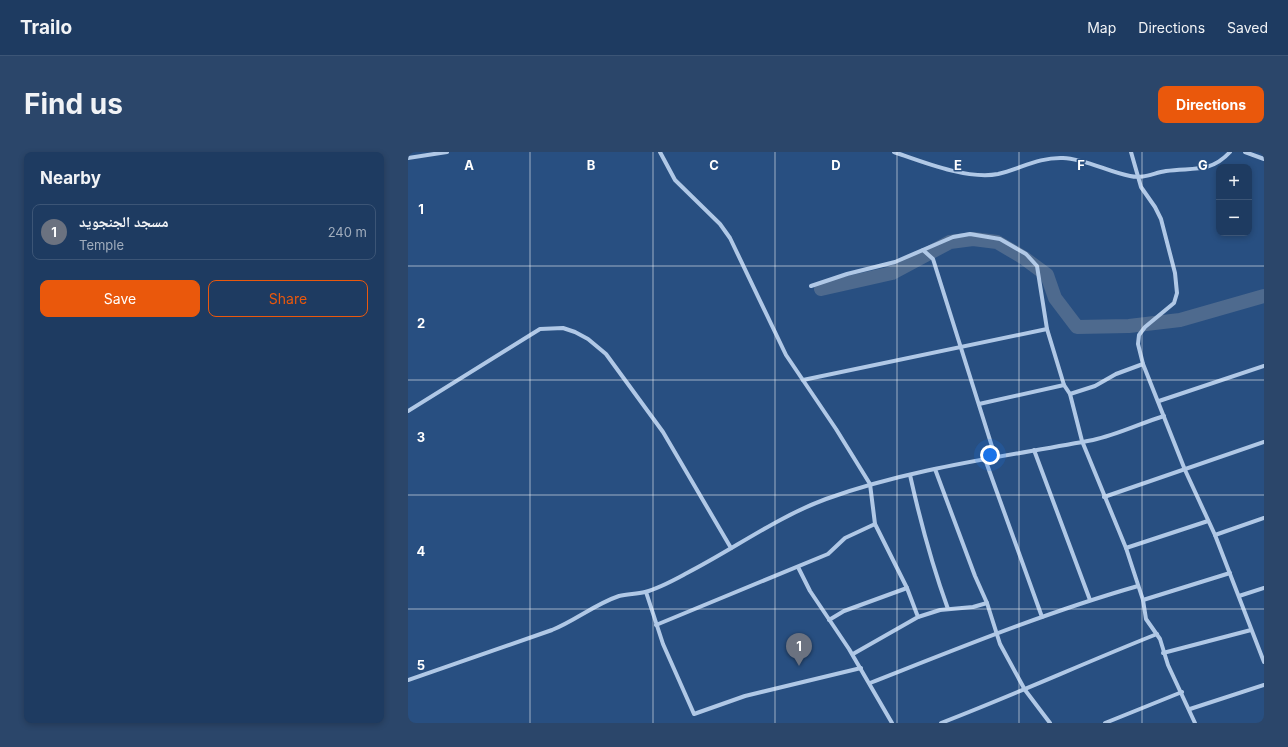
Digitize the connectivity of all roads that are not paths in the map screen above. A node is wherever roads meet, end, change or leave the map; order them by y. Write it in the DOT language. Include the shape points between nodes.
graph roads {
  1 [pos="447,152"];
  2 [pos="660,152"];
  3 [pos="894,152"];
  4 [pos="1131,152"];
  5 [pos="1230,152"];
  6 [pos="1245,152"];
  7 [pos="408,158"];
  8 [pos="1264,159"];
  9 [pos="1137,178"];
  10 [pos="923,250"];
  11 [pos="811,286"];
  12 [pos="1047,329"];
  13 [pos="961,348"];
  14 [pos="1143,364"];
  15 [pos="1264,366"];
  16 [pos="803,380"];
  17 [pos="1064,385"];
  18 [pos="1070,394"];
  19 [pos="1159,401"];
  20 [pos="979,404"];
  21 [pos="408,411"];
  22 [pos="1164,416"];
  23 [pos="1082,441"];
  24 [pos="1264,442"];
  25 [pos="1034,450"];
  26 [pos="995,456"];
  27 [pos="985,459"];
  28 [pos="935,469"];
  29 [pos="1185,470"];
  30 [pos="910,475"];
  31 [pos="870,484"];
  32 [pos="1104,497"];
  33 [pos="1264,518"];
  34 [pos="1208,521"];
  35 [pos="875,524"];
  36 [pos="1214,535"];
  37 [pos="731,548"];
  38 [pos="1126,548"];
  39 [pos="798,567"];
  40 [pos="1230,573"];
  41 [pos="1138,586"];
  42 [pos="907,588"];
  43 [pos="1264,588"];
  44 [pos="646,592"];
  45 [pos="1239,596"];
  46 [pos="1090,600"];
  47 [pos="1143,600"];
  48 [pos="987,603"];
  49 [pos="948,609"];
  50 [pos="918,617"];
  51 [pos="1042,617"];
  52 [pos="829,620"];
  53 [pos="656,625"];
  54 [pos="1251,630"];
  55 [pos="997,634"];
  56 [pos="1157,634"];
  57 [pos="1163,653"];
  58 [pos="853,654"];
  59 [pos="1264,662"];
  60 [pos="861,668"];
  61 [pos="408,680"];
  62 [pos="870,683"];
  63 [pos="1264,685"];
  64 [pos="1025,690"];
  65 [pos="1182,692"];
  66 [pos="1190,709"];
  67 [pos="892,723"];
  68 [pos="941,723"];
  69 [pos="1050,723"];
  70 [pos="1105,723"];
  71 [pos="1195,723"];
  1 -- 7 [label="street"];
  2 -- 16 [label="street" via="675,180 720,224 730,238 786,355"];
  3 -- 9 [label="street" via="980,175 998,174 1049,158 1064,158"];
  4 -- 9 [label="street"];
  5 -- 9 [label="street" via="1225,158 1207,168 1170,170"];
  6 -- 8 [label="street"];
  9 -- 14 [label="street" via="1161,219 1175,274 1177,293 1174,303 1139,335 1138,344"];
  10 -- 11 [label="street" via="895,262"];
  10 -- 12 [label="street" via="954,237 970,234 1000,238 1012,245 1026,254 1037,266"];
  10 -- 13 [label="street" via="933,259"];
  12 -- 13 [label="street"];
  12 -- 17 [label="street"];
  13 -- 16 [label="street"];
  13 -- 20 [label="street"];
  14 -- 18 [label="street"];
  14 -- 19 [label="street"];
  15 -- 19 [label="street"];
  16 -- 31 [label="street"];
  17 -- 18 [label="street"];
  17 -- 20 [label="street"];
  18 -- 23 [label="street"];
  19 -- 22 [label="street"];
  20 -- 26 [label="street"];
  21 -- 37 [label="street" via="540,329 562,328 575,332 588,338 606,354 658,427"];
  22 -- 23 [label="street" via="1102,437"];
  22 -- 29 [label="street"];
  23 -- 25 [label="street"];
  23 -- 32 [label="street"];
  24 -- 29 [label="street"];
  25 -- 26 [label="street"];
  25 -- 46 [label="street"];
  26 -- 27 [label="street"];
  27 -- 28 [label="street"];
  27 -- 51 [label="street"];
  28 -- 30 [label="street"];
  28 -- 48 [label="street"];
  29 -- 32 [label="street"];
  29 -- 34 [label="street"];
  30 -- 31 [label="street"];
  30 -- 49 [label="street"];
  31 -- 35 [label="street"];
  31 -- 37 [label="street" via="825,499 784,517"];
  32 -- 38 [label="street"];
  33 -- 36 [label="street"];
  34 -- 36 [label="street"];
  34 -- 38 [label="street"];
  35 -- 39 [label="street" via="845,538 828,554"];
  35 -- 42 [label="street"];
  36 -- 40 [label="street"];
  37 -- 44 [label="street" via="689,572"];
  38 -- 41 [label="street"];
  39 -- 52 [label="street"];
  39 -- 53 [label="street"];
  40 -- 45 [label="street"];
  40 -- 47 [label="street"];
  41 -- 46 [label="street"];
  41 -- 47 [label="street"];
  42 -- 50 [label="street"];
  42 -- 52 [label="street" via="844,611"];
  43 -- 45 [label="street"];
  44 -- 53 [label="street"];
  44 -- 61 [label="street" via="620,596 568,624"];
  45 -- 54 [label="street"];
  46 -- 51 [label="street"];
  47 -- 56 [label="street" via="1146,619"];
  48 -- 49 [label="street" via="968,608"];
  48 -- 55 [label="street"];
  49 -- 50 [label="street"];
  50 -- 58 [label="street"];
  51 -- 55 [label="street"];
  52 -- 58 [label="street"];
  53 -- 60 [label="street" via="694,714 745,696"];
  54 -- 57 [label="street"];
  54 -- 59 [label="street"];
  55 -- 62 [label="street"];
  55 -- 64 [label="street" via="1006,657"];
  56 -- 57 [label="street"];
  56 -- 64 [label="street" via="1074,667"];
  57 -- 65 [label="street"];
  58 -- 60 [label="street"];
  60 -- 62 [label="street"];
  62 -- 67 [label="street"];
  63 -- 66 [label="street"];
  64 -- 68 [label="street"];
  64 -- 69 [label="street"];
  65 -- 66 [label="street"];
  65 -- 70 [label="street"];
  66 -- 71 [label="street"];
}
